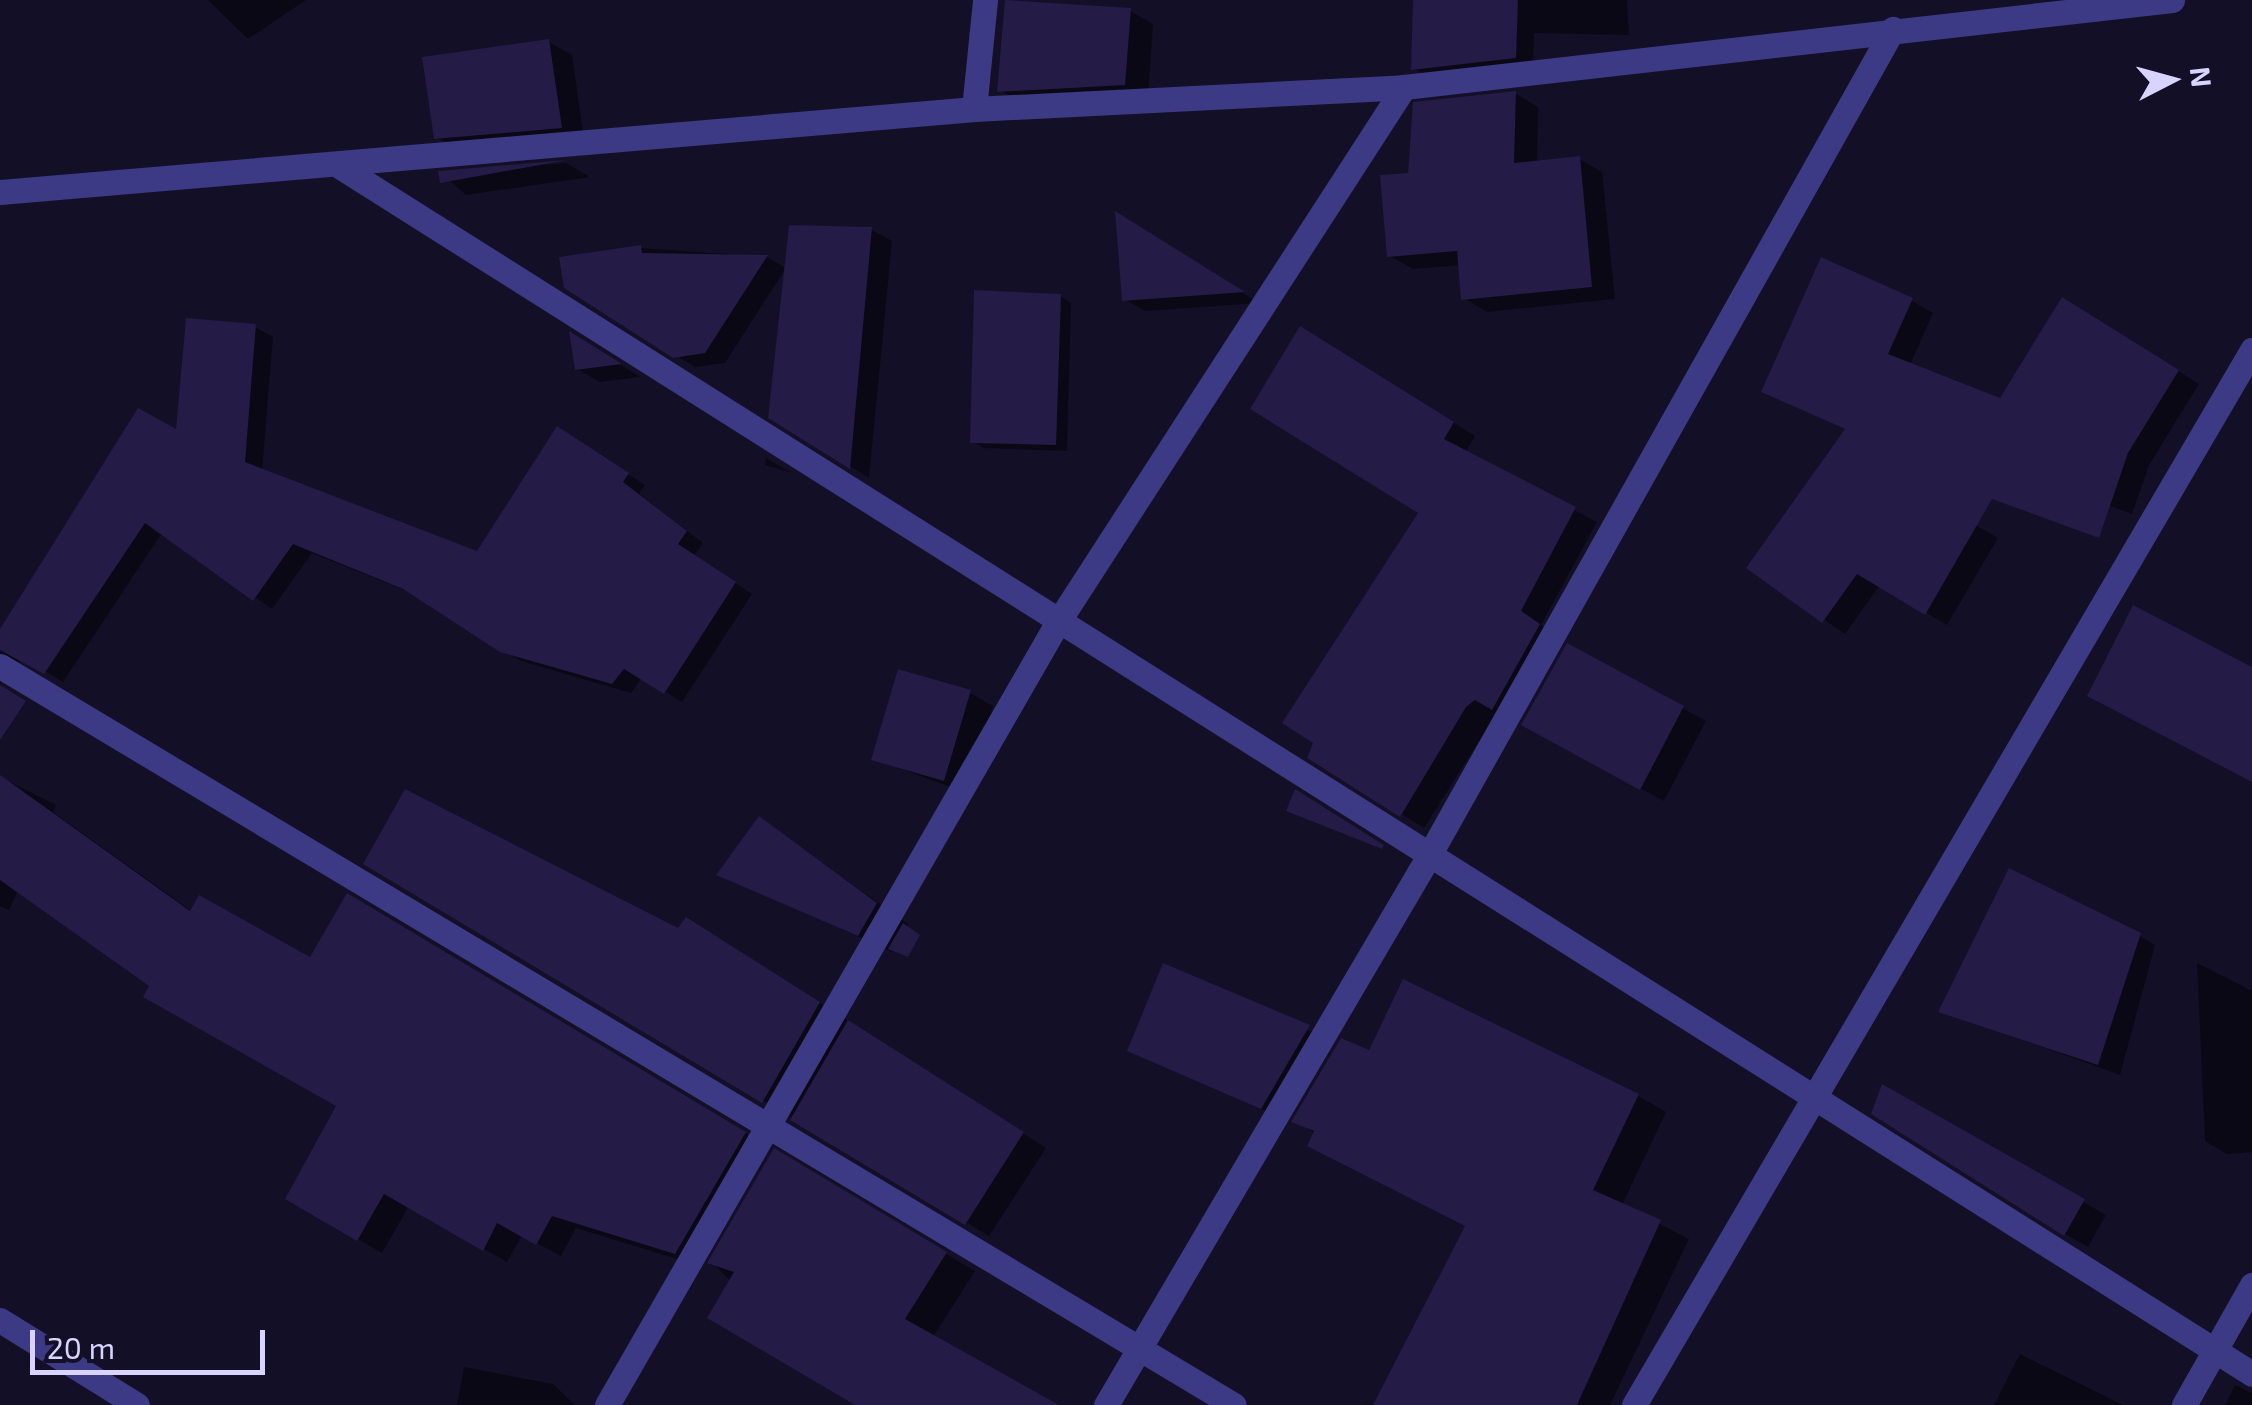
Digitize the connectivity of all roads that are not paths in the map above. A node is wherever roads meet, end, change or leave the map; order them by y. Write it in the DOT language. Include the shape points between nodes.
graph roads {
  1 [pos="986,0"];
  2 [pos="2172,0"];
  3 [pos="2068,4"];
  4 [pos="1894,29"];
  5 [pos="1404,87"];
  6 [pos="974,110"];
  7 [pos="336,164"];
  8 [pos="0,192"];
  9 [pos="2252,350"];
  10 [pos="1056,625"];
  11 [pos="0,666"];
  12 [pos="1427,859"];
  13 [pos="1816,1105"];
  14 [pos="768,1129"];
  15 [pos="2252,1285"];
  16 [pos="0,1320"];
  17 [pos="1140,1349"];
  18 [pos="2214,1352"];
  19 [pos="2252,1374"];
  20 [pos="137,1405"];
  21 [pos="607,1405"];
  22 [pos="1106,1405"];
  23 [pos="1234,1405"];
  24 [pos="1634,1405"];
  25 [pos="2184,1405"];
  1 -- 6 [label="street"];
  2 -- 3 [label="street"];
  3 -- 4 [label="street"];
  4 -- 5 [label="street"];
  4 -- 12 [label="street"];
  5 -- 6 [label="street"];
  5 -- 10 [label="street"];
  6 -- 7 [label="street"];
  7 -- 8 [label="street"];
  7 -- 10 [label="street"];
  9 -- 13 [label="street"];
  10 -- 12 [label="street"];
  10 -- 14 [label="street"];
  11 -- 14 [label="street"];
  12 -- 13 [label="street"];
  12 -- 17 [label="street"];
  13 -- 18 [label="street"];
  13 -- 24 [label="street"];
  14 -- 17 [label="street"];
  14 -- 21 [label="street"];
  15 -- 18 [label="street"];
  16 -- 20 [label="street"];
  17 -- 22 [label="street"];
  17 -- 23 [label="street"];
  18 -- 19 [label="street"];
  18 -- 25 [label="street"];
}
